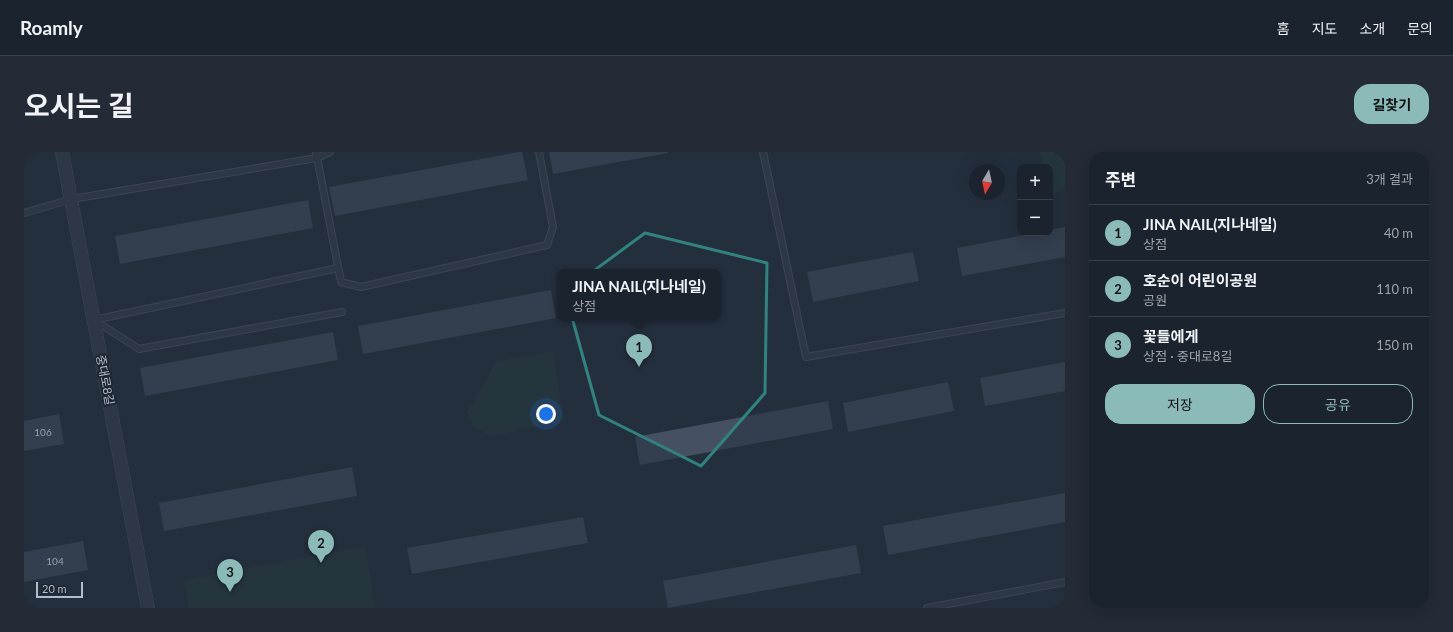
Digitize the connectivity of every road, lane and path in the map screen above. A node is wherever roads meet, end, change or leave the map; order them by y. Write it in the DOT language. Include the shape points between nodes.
graph roads {
  1 [pos="62,152"];
  2 [pos="330,152"];
  3 [pos="539,152"];
  4 [pos="762,152"];
  5 [pos="316,155"];
  6 [pos="72,199"];
  7 [pos="24,213"];
  8 [pos="338,268"];
  9 [pos="342,312"];
  10 [pos="1065,313"];
  11 [pos="94,320"];
  12 [pos="1065,582"];
  13 [pos="148,608"];
  14 [pos="927,608"];
  1 -- 6 [label="street, 중대로8길"];
  2 -- 5 [label="lane"];
  3 -- 8 [label="lane" via="552,227 547,246 361,287 341,282"];
  4 -- 10 [label="lane" via="806,357"];
  5 -- 6 [label="lane"];
  5 -- 8 [label="lane"];
  6 -- 7 [label="lane"];
  6 -- 11 [label="street, 중대로8길"];
  8 -- 11 [label="lane"];
  9 -- 11 [label="lane" via="139,349"];
  11 -- 13 [label="street, 중대로8길"];
  12 -- 14 [label="lane"];
}
